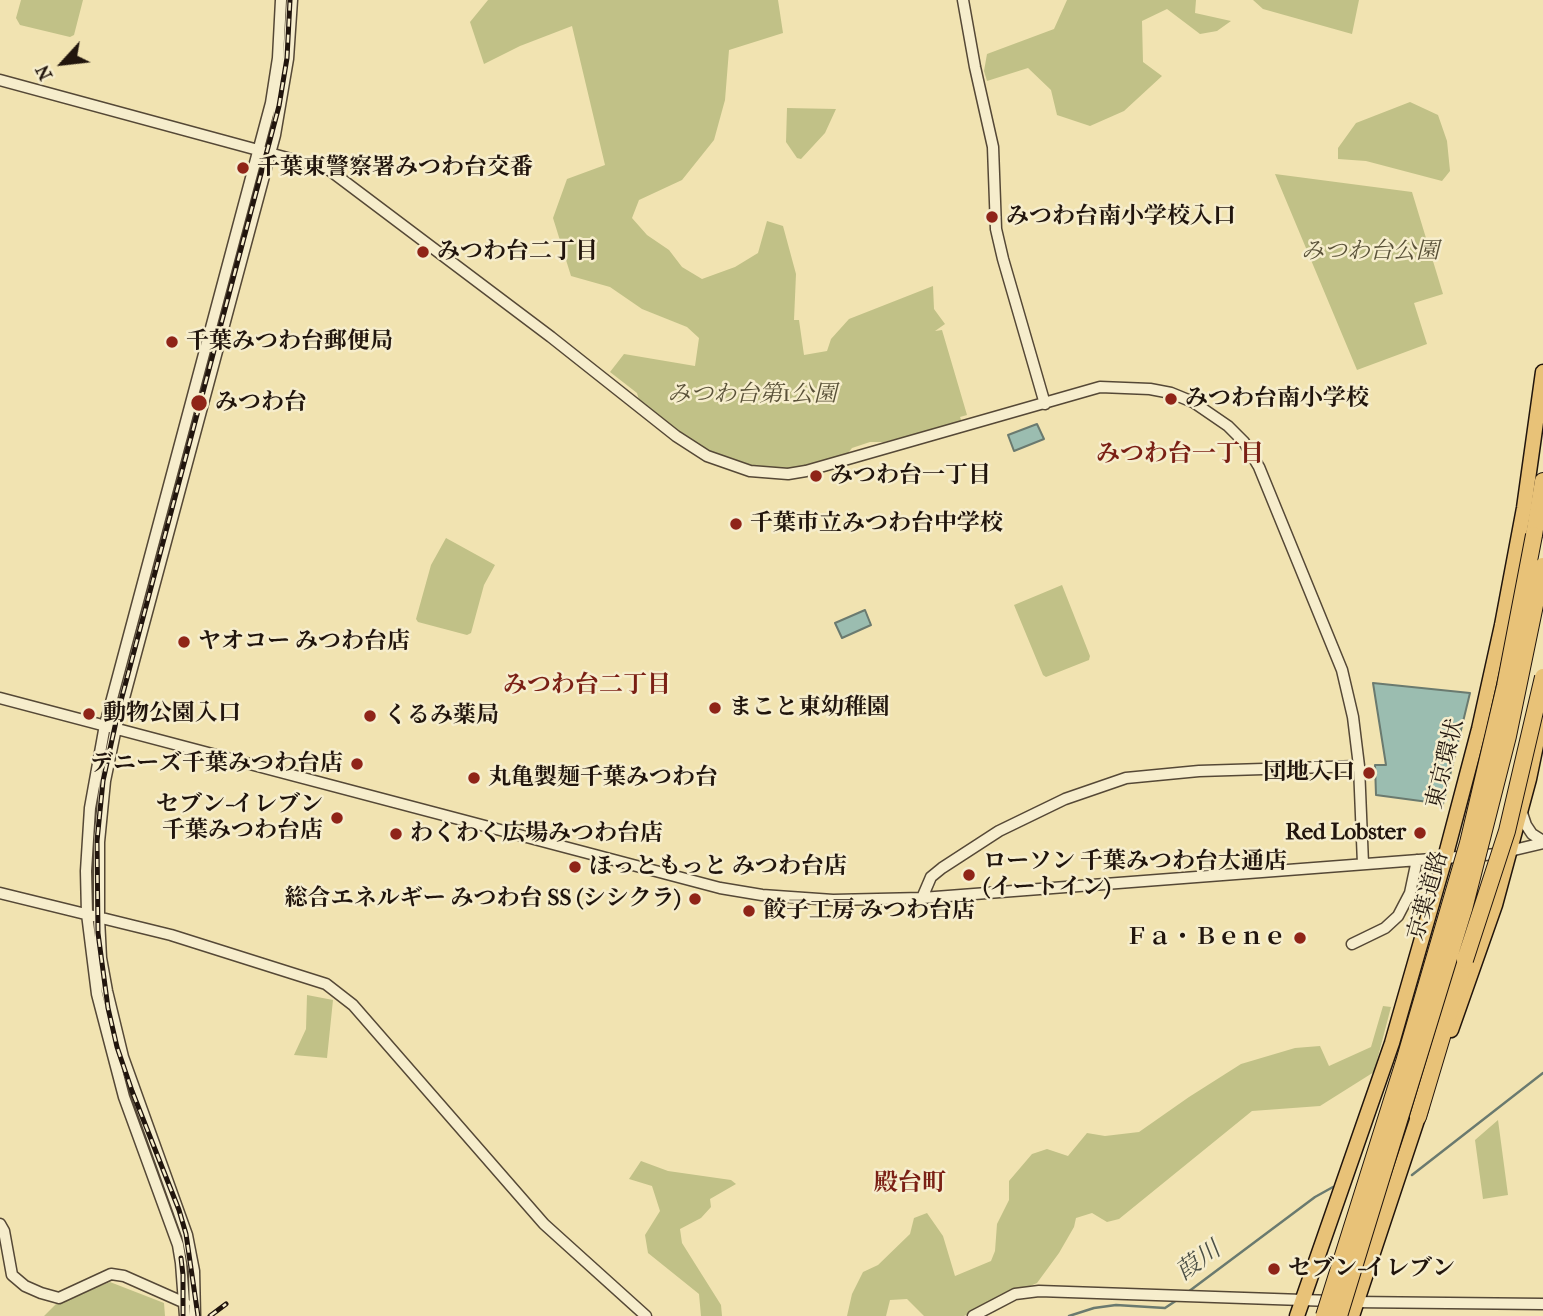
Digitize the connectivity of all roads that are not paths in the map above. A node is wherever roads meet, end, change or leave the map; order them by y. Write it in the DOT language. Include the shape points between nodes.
graph roads {
  1 [pos="282,0"];
  2 [pos="292,0"];
  3 [pos="962,0"];
  4 [pos="0,80"];
  5 [pos="264,151"];
  6 [pos="1543,372"];
  7 [pos="1045,404"];
  8 [pos="1543,481"];
  9 [pos="1543,566"];
  10 [pos="1543,677"];
  11 [pos="0,698"];
  12 [pos="1543,698"];
  13 [pos="1543,711"];
  14 [pos="110,727"];
  15 [pos="1359,766"];
  16 [pos="1521,810"];
  17 [pos="1543,842"];
  18 [pos="1510,852"];
  19 [pos="1445,858"];
  20 [pos="1417,860"];
  21 [pos="1363,864"];
  22 [pos="0,893"];
  23 [pos="922,898"];
  24 [pos="87,914"];
  25 [pos="99,918"];
  26 [pos="1352,944"];
  27 [pos="1418,1117"];
  28 [pos="0,1224"];
  29 [pos="1302,1300"];
  30 [pos="185,1303"];
  31 [pos="1543,1304"];
  32 [pos="1355,1309"];
  33 [pos="185,1316"];
  34 [pos="195,1316"];
  35 [pos="646,1316"];
  36 [pos="974,1316"];
  37 [pos="1297,1316"];
  38 [pos="1324,1316"];
  39 [pos="1339,1316"];
  1 -- 5 [label="street"];
  2 -- 5 [label="street" via="281,106"];
  3 -- 7 [label="street" via="993,147 996,229"];
  4 -- 5 [label="street"];
  5 -- 7 [label="street" via="337,175 676,436 707,456 739,468 768,474 806,471"];
  5 -- 14 [label="street"];
  6 -- 19 [label="highway, 東京環状" via="1504,612"];
  7 -- 15 [label="street" via="1100,387 1171,393 1193,402 1244,442 1265,481 1342,670"];
  8 -- 38 [label="highway, 京葉道路, bridge" via="1505,686 1468,844"];
  9 -- 39 [label="highway, 京葉道路, bridge" via="1508,736 1464,909"];
  10 -- 27 [label="highway, bridge" via="1507,831"];
  11 -- 14 [label="street"];
  12 -- 13 [label="highway"];
  13 -- 16 [label="highway"];
  14 -- 23 [label="street" via="720,888 833,900"];
  14 -- 24 [label="street" via="90,808"];
  14 -- 25 [label="street" via="100,821"];
  15 -- 21 [label="street"];
  15 -- 23 [label="street" via="1126,778 1065,799 999,831 931,877"];
  16 -- 17 [label="street" via="1532,834"];
  16 -- 18 [label="highway"];
  17 -- 18 [label="street"];
  18 -- 19 [label="street"];
  18 -- 27 [label="highway" via="1469,982"];
  19 -- 20 [label="street"];
  19 -- 29 [label="highway, 東京環状" via="1392,1043"];
  20 -- 21 [label="street"];
  20 -- 26 [label="street" via="1410,893 1398,916"];
  21 -- 23 [label="street"];
  22 -- 24 [label="street"];
  24 -- 25 [label="street"];
  24 -- 30 [label="street" via="101,1017 124,1097 172,1223"];
  25 -- 34 [label="street" via="101,958 123,1057 187,1236"];
  25 -- 35 [label="street" via="171,935 317,980 336,991 392,1048 528,1209"];
  27 -- 32 [label="highway"];
  28 -- 30 [label="street" via="12,1275 41,1293 59,1298 111,1274"];
  29 -- 32 [label="street"];
  29 -- 36 [label="street" via="1025,1292"];
  29 -- 37 [label="highway, 東京環状"];
  30 -- 33 [label="street"];
  31 -- 32 [label="street"];
}
